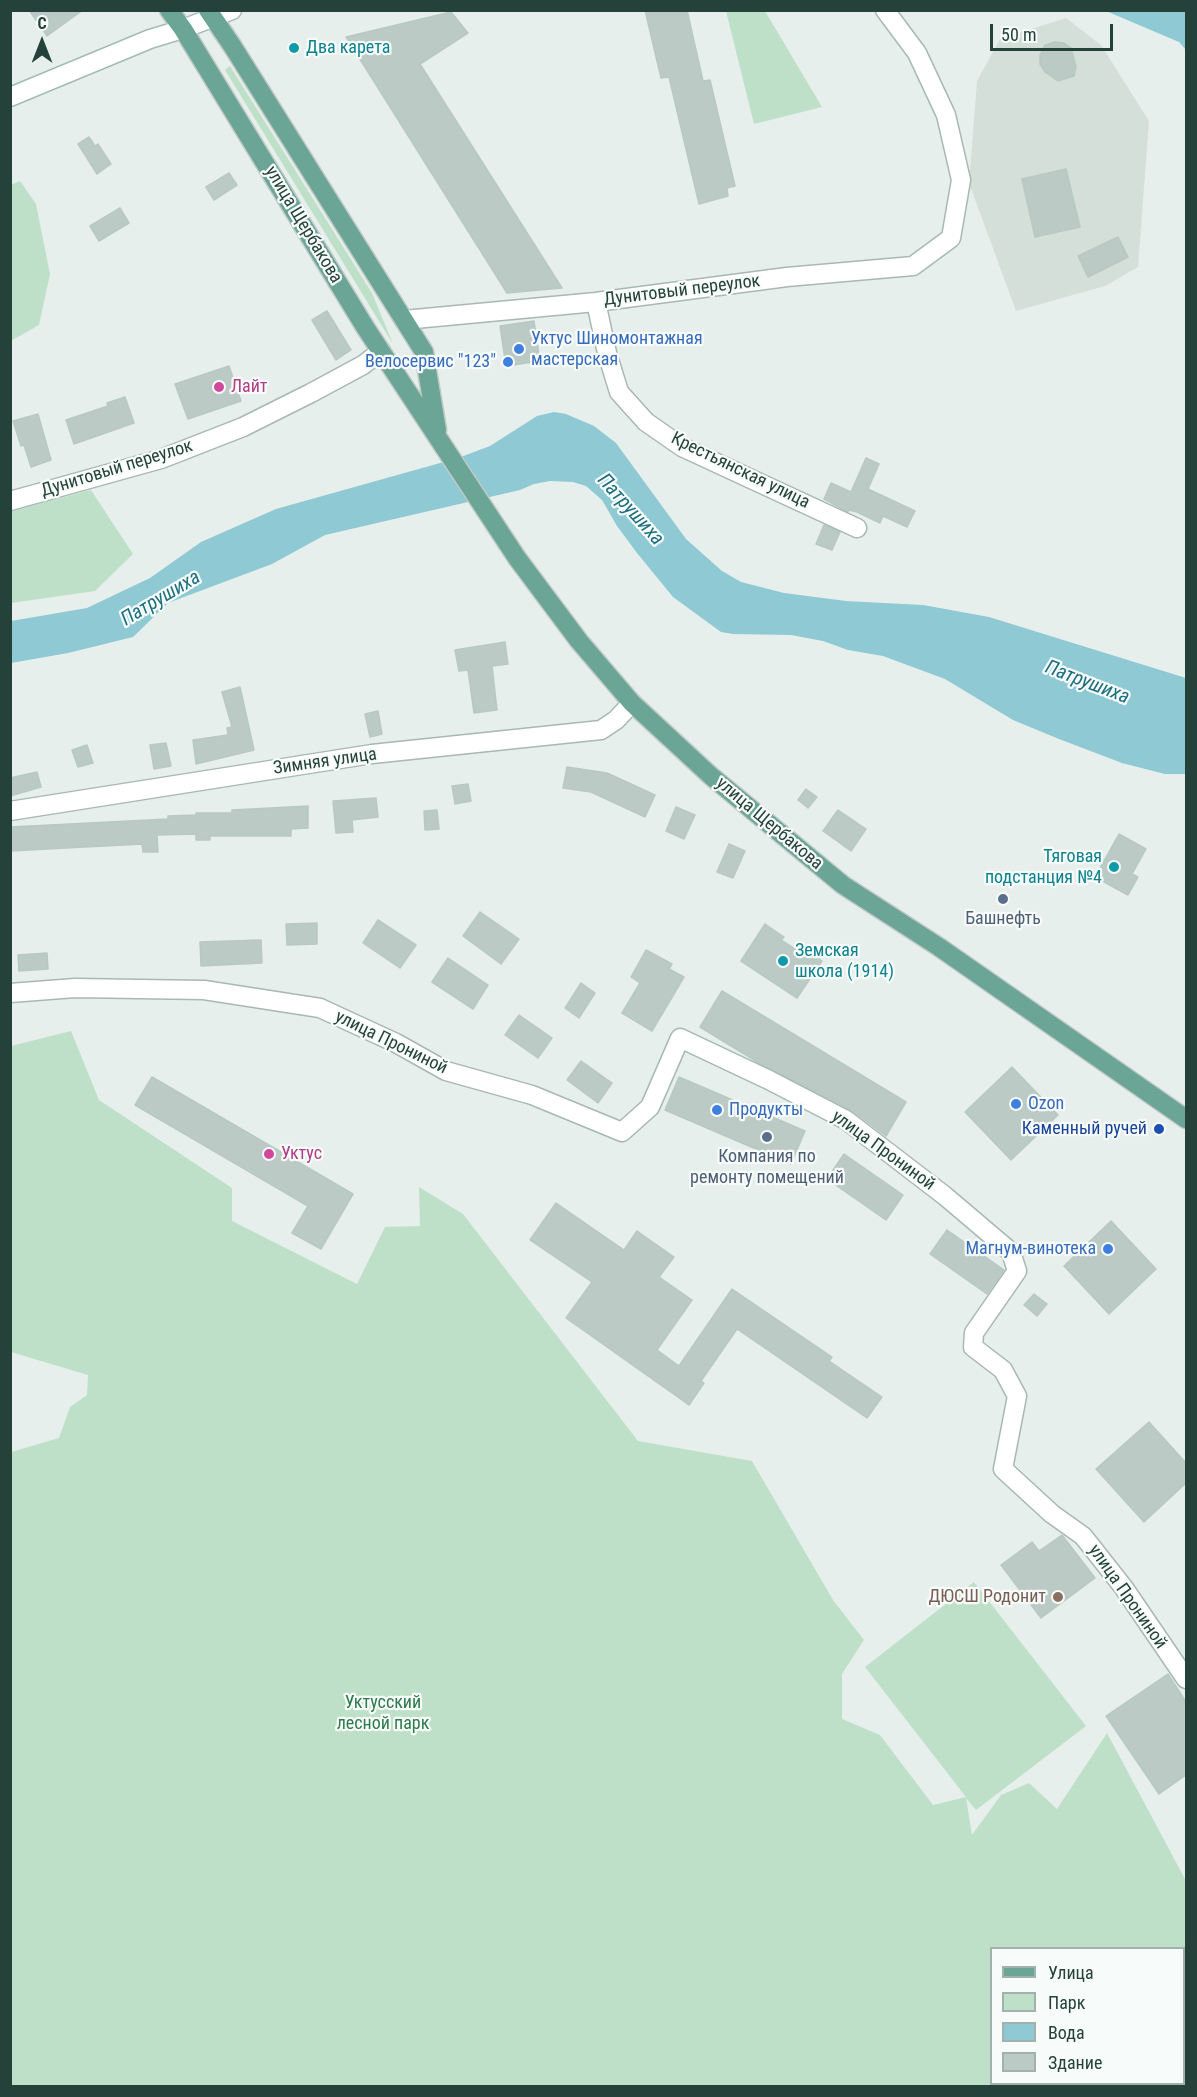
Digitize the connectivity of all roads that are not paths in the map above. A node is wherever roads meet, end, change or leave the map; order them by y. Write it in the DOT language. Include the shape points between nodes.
graph roads {
  1 [pos="169,10"];
  2 [pos="232,10"];
  3 [pos="885,10"];
  4 [pos="210,14"];
  5 [pos="183,29"];
  6 [pos="10,97"];
  7 [pos="596,302"];
  8 [pos="404,320"];
  9 [pos="381,351"];
  10 [pos="443,446"];
  11 [pos="10,501"];
  12 [pos="857,528"];
  13 [pos="632,703"];
  14 [pos="10,812"];
  15 [pos="10,993"];
  16 [pos="1186,1119"];
  17 [pos="1186,1679"];
  1 -- 5 [label="main road, улица Щербакова"];
  2 -- 4 [label="street"];
  3 -- 7 [label="street, Дунитовый переулок" via="917,52 946,115 962,180 951,238 913,266 787,277"];
  4 -- 5 [label="street"];
  4 -- 8 [label="main road, улица Щербакова"];
  5 -- 6 [label="street"];
  5 -- 9 [label="main road, улица Щербакова"];
  7 -- 8 [label="street, Дунитовый переулок"];
  7 -- 12 [label="street, Крестьянская улица" via="619,392 646,422 682,447"];
  8 -- 10 [label="main road, улица Щербакова" via="424,352"];
  9 -- 10 [label="main road, улица Щербакова"];
  9 -- 11 [label="street, Дунитовый переулок" via="243,427 161,459"];
  10 -- 13 [label="main road, улица Щербакова" via="517,558"];
  13 -- 14 [label="street, Зимняя улица" via="601,730 372,754"];
  13 -- 16 [label="main road, улица Щербакова" via="711,776 843,885"];
  15 -- 17 [label="street, улица Прониной" via="75,988 204,990 320,1008 446,1071 532,1095 622,1132 650,1107 680,1038 846,1120 1011,1252 1017,1271 974,1333 973,1347 1003,1370 1017,1396 1003,1469 1052,1514 1083,1536"];
}
